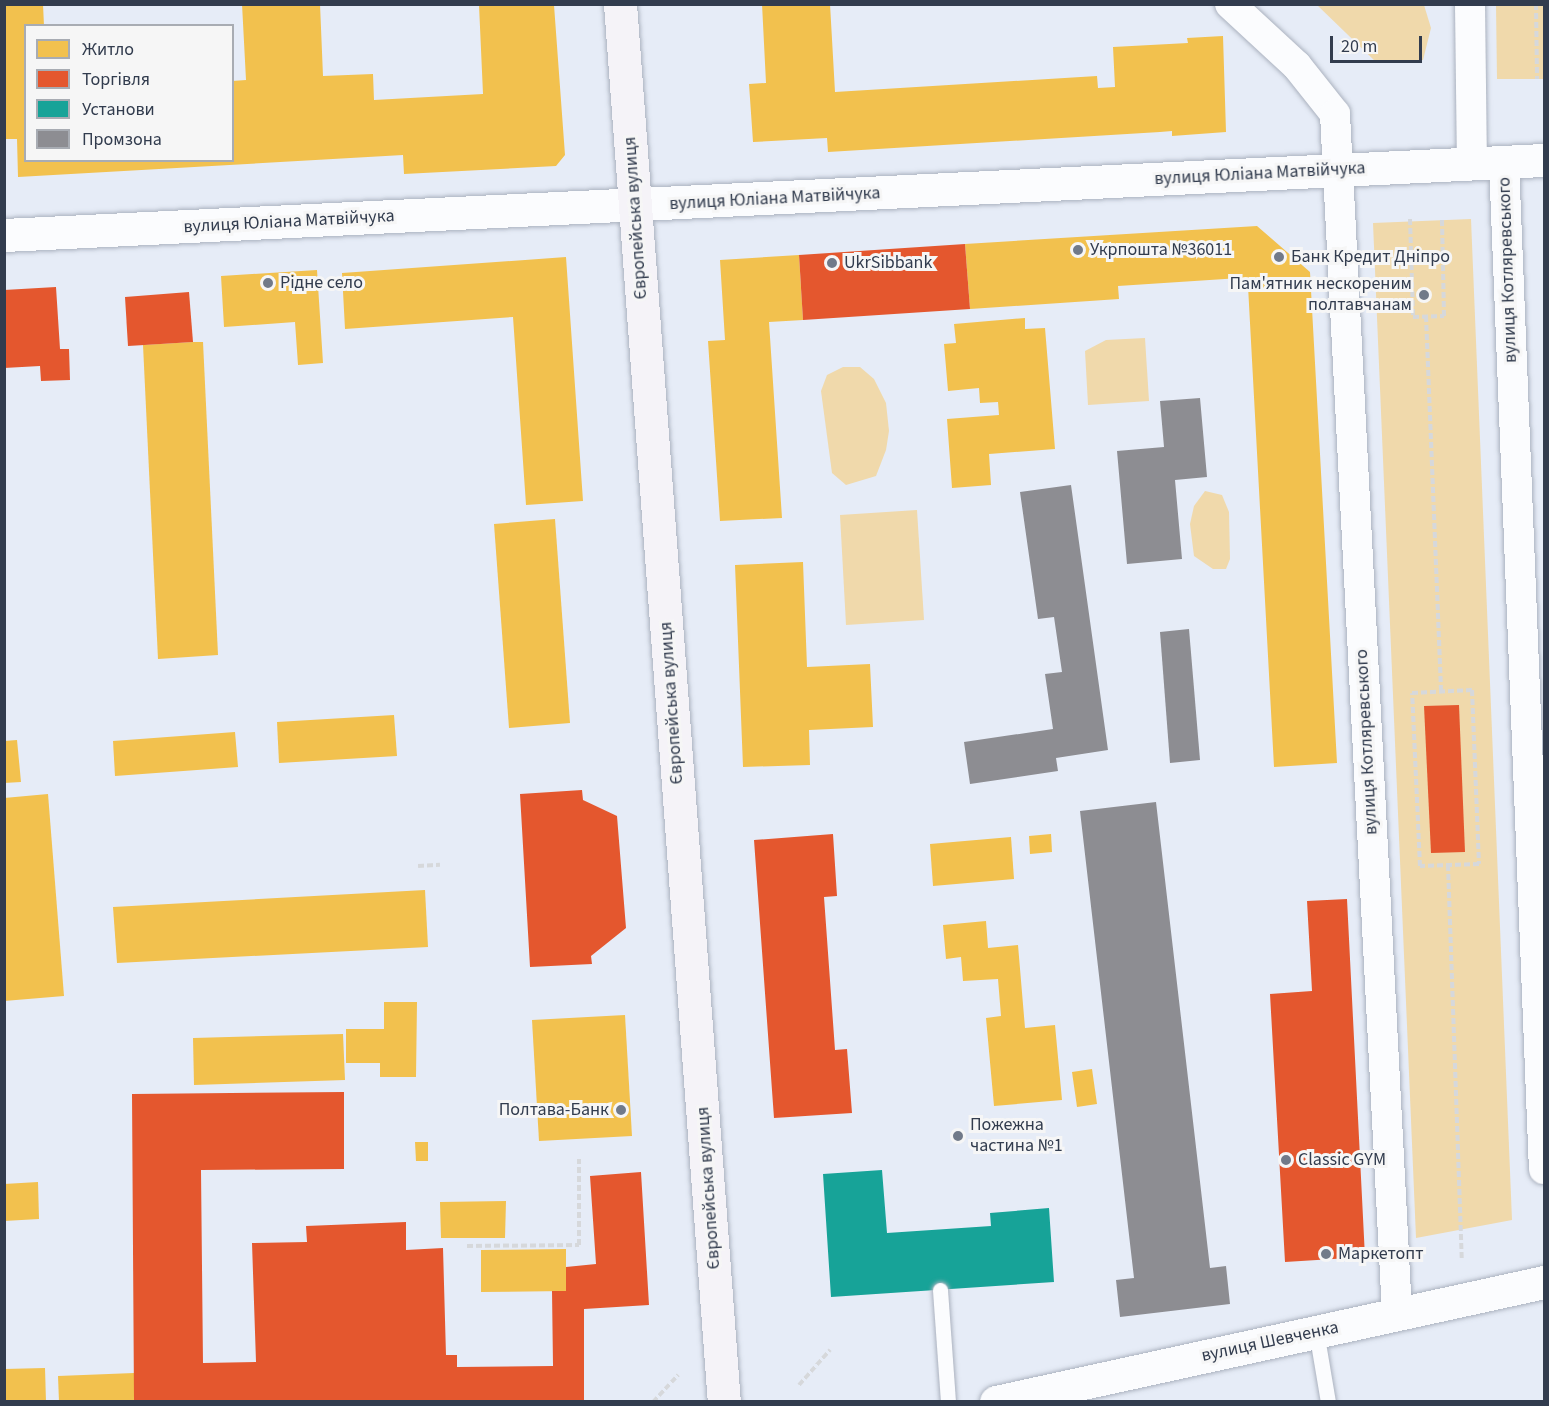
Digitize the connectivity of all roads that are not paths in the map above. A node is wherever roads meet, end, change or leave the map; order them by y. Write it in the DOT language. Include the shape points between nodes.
graph roads {
  1 [pos="620,4"];
  2 [pos="1230,4"];
  3 [pos="1470,4"];
  4 [pos="1545,160"];
  5 [pos="1488,162"];
  6 [pos="1337,169"];
  7 [pos="635,206"];
  8 [pos="4,235"];
  9 [pos="1545,1169"];
  10 [pos="1545,1282"];
  11 [pos="940,1290"];
  12 [pos="1397,1314"];
  13 [pos="1316,1331"];
  14 [pos="724,1401"];
  15 [pos="948,1401"];
  16 [pos="996,1401"];
  17 [pos="1328,1401"];
  1 -- 7 [label="main road, Європейська вулиця"];
  2 -- 6 [label="street, вулиця Котляревського" via="1297,66 1335,114"];
  3 -- 5 [label="street, вулиця Котляревського"];
  4 -- 5 [label="street, вулиця Юліана Матвійчука"];
  5 -- 6 [label="street, вулиця Юліана Матвійчука"];
  5 -- 9 [label="street, вулиця Котляревського"];
  6 -- 7 [label="street, вулиця Юліана Матвійчука"];
  6 -- 12 [label="street, вулиця Котляревського"];
  7 -- 8 [label="street, вулиця Юліана Матвійчука"];
  7 -- 14 [label="main road, Європейська вулиця"];
  10 -- 12 [label="street, вулиця Шевченка"];
  11 -- 15 [label="lane"];
  12 -- 13 [label="street, вулиця Шевченка"];
  13 -- 16 [label="street, вулиця Шевченка"];
  13 -- 17 [label="lane"];
}
